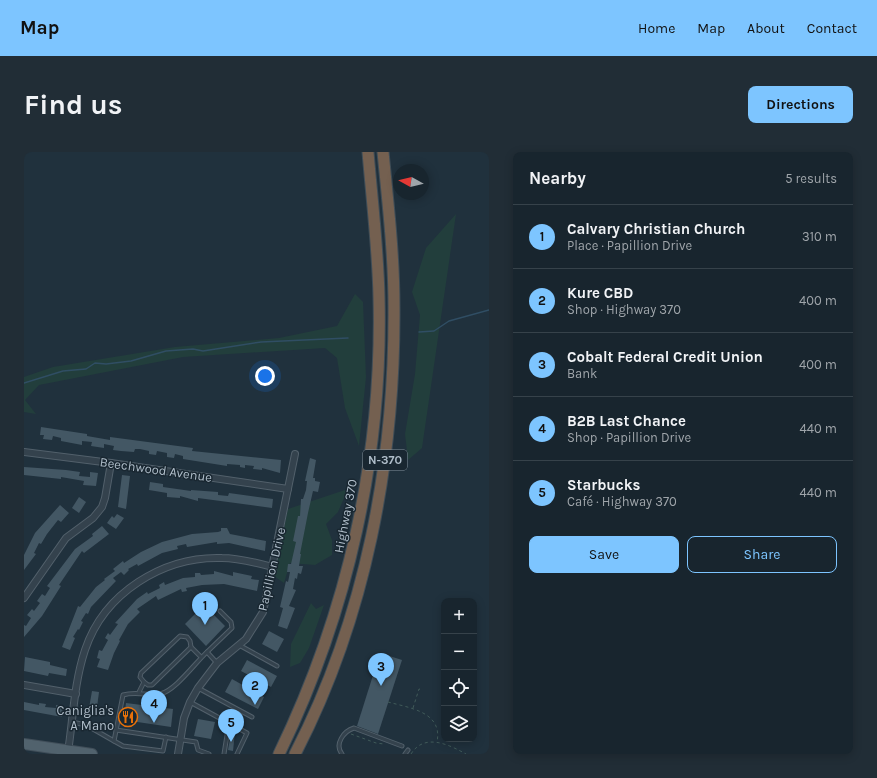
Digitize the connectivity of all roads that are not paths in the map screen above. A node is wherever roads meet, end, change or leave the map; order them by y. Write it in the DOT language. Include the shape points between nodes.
graph roads {
  1 [pos="368,152"];
  2 [pos="383,152"];
  3 [pos="24,452"];
  4 [pos="296,454"];
  5 [pos="111,463"];
  6 [pos="288,489"];
  7 [pos="273,567"];
  8 [pos="24,598"];
  9 [pos="220,611"];
  10 [pos="239,645"];
  11 [pos="191,647"];
  12 [pos="207,652"];
  13 [pos="201,658"];
  14 [pos="217,663"];
  15 [pos="277,666"];
  16 [pos="144,682"];
  17 [pos="24,685"];
  18 [pos="198,688"];
  19 [pos="139,692"];
  20 [pos="76,694"];
  21 [pos="190,702"];
  22 [pos="252,717"];
  23 [pos="72,722"];
  24 [pos="236,726"];
  25 [pos="116,730"];
  26 [pos="166,737"];
  27 [pos="180,739"];
  28 [pos="114,741"];
  29 [pos="24,744"];
  30 [pos="402,746"];
  31 [pos="408,750"];
  32 [pos="68,752"];
  33 [pos="92,754"];
  34 [pos="178,754"];
  35 [pos="209,754"];
  36 [pos="224,754"];
  37 [pos="237,754"];
  38 [pos="279,754"];
  39 [pos="295,754"];
  40 [pos="342,754"];
  41 [pos="405,754"];
  1 -- 38 [label="highway, Highway 370 / N-370" via="379,298 376,398 369,462 345,582 304,701"];
  2 -- 39 [label="highway, N-370" via="394,305 392,394 384,464 355,601 326,686"];
  3 -- 5 [label="street, Beechwood Avenue"];
  4 -- 6 [label="street, Papillion Drive"];
  5 -- 6 [label="street, Beechwood Avenue"];
  5 -- 8 [label="street" via="106,498 102,507 93,518 66,538"];
  6 -- 7 [label="street, Papillion Drive"];
  7 -- 10 [label="street, Papillion Drive" via="263,612"];
  7 -- 20 [label="street" via="238,560 205,558 170,566 135,584 109,608 93,633 80,666"];
  9 -- 12 [label="lane" via="231,622 232,628"];
  10 -- 14 [label="street, Papillion Drive"];
  10 -- 15 [label="lane"];
  11 -- 13 [label="lane"];
  11 -- 16 [label="lane" via="152,685"];
  11 -- 16 [label="lane" via="190,641 180,636 141,673 140,677"];
  12 -- 13 [label="lane"];
  12 -- 14 [label="lane"];
  13 -- 19 [label="lane" via="169,691 159,694"];
  14 -- 18 [label="street, Papillion Drive"];
  16 -- 19 [label="lane"];
  17 -- 20 [label="street"];
  18 -- 21 [label="street, Papillion Drive"];
  18 -- 22 [label="lane"];
  19 -- 25 [label="lane" via="123,694"];
  20 -- 23 [label="street"];
  21 -- 24 [label="lane"];
  21 -- 27 [label="street, Papillion Drive"];
  23 -- 28 [label="lane" via="86,725"];
  23 -- 32 [label="street"];
  24 -- 36 [label="lane" via="228,729"];
  24 -- 37 [label="lane" via="247,733"];
  25 -- 26 [label="lane"];
  25 -- 28 [label="lane"];
  26 -- 27 [label="lane"];
  26 -- 28 [label="lane" via="163,751 123,746"];
  27 -- 34 [label="street, Papillion Drive"];
  27 -- 35 [label="lane" via="196,742 198,750"];
  29 -- 32 [label="main road"];
  30 -- 40 [label="lane" via="354,728 348,730 340,741"];
  31 -- 41 [label="lane"];
  32 -- 33 [label="main road"];
}
